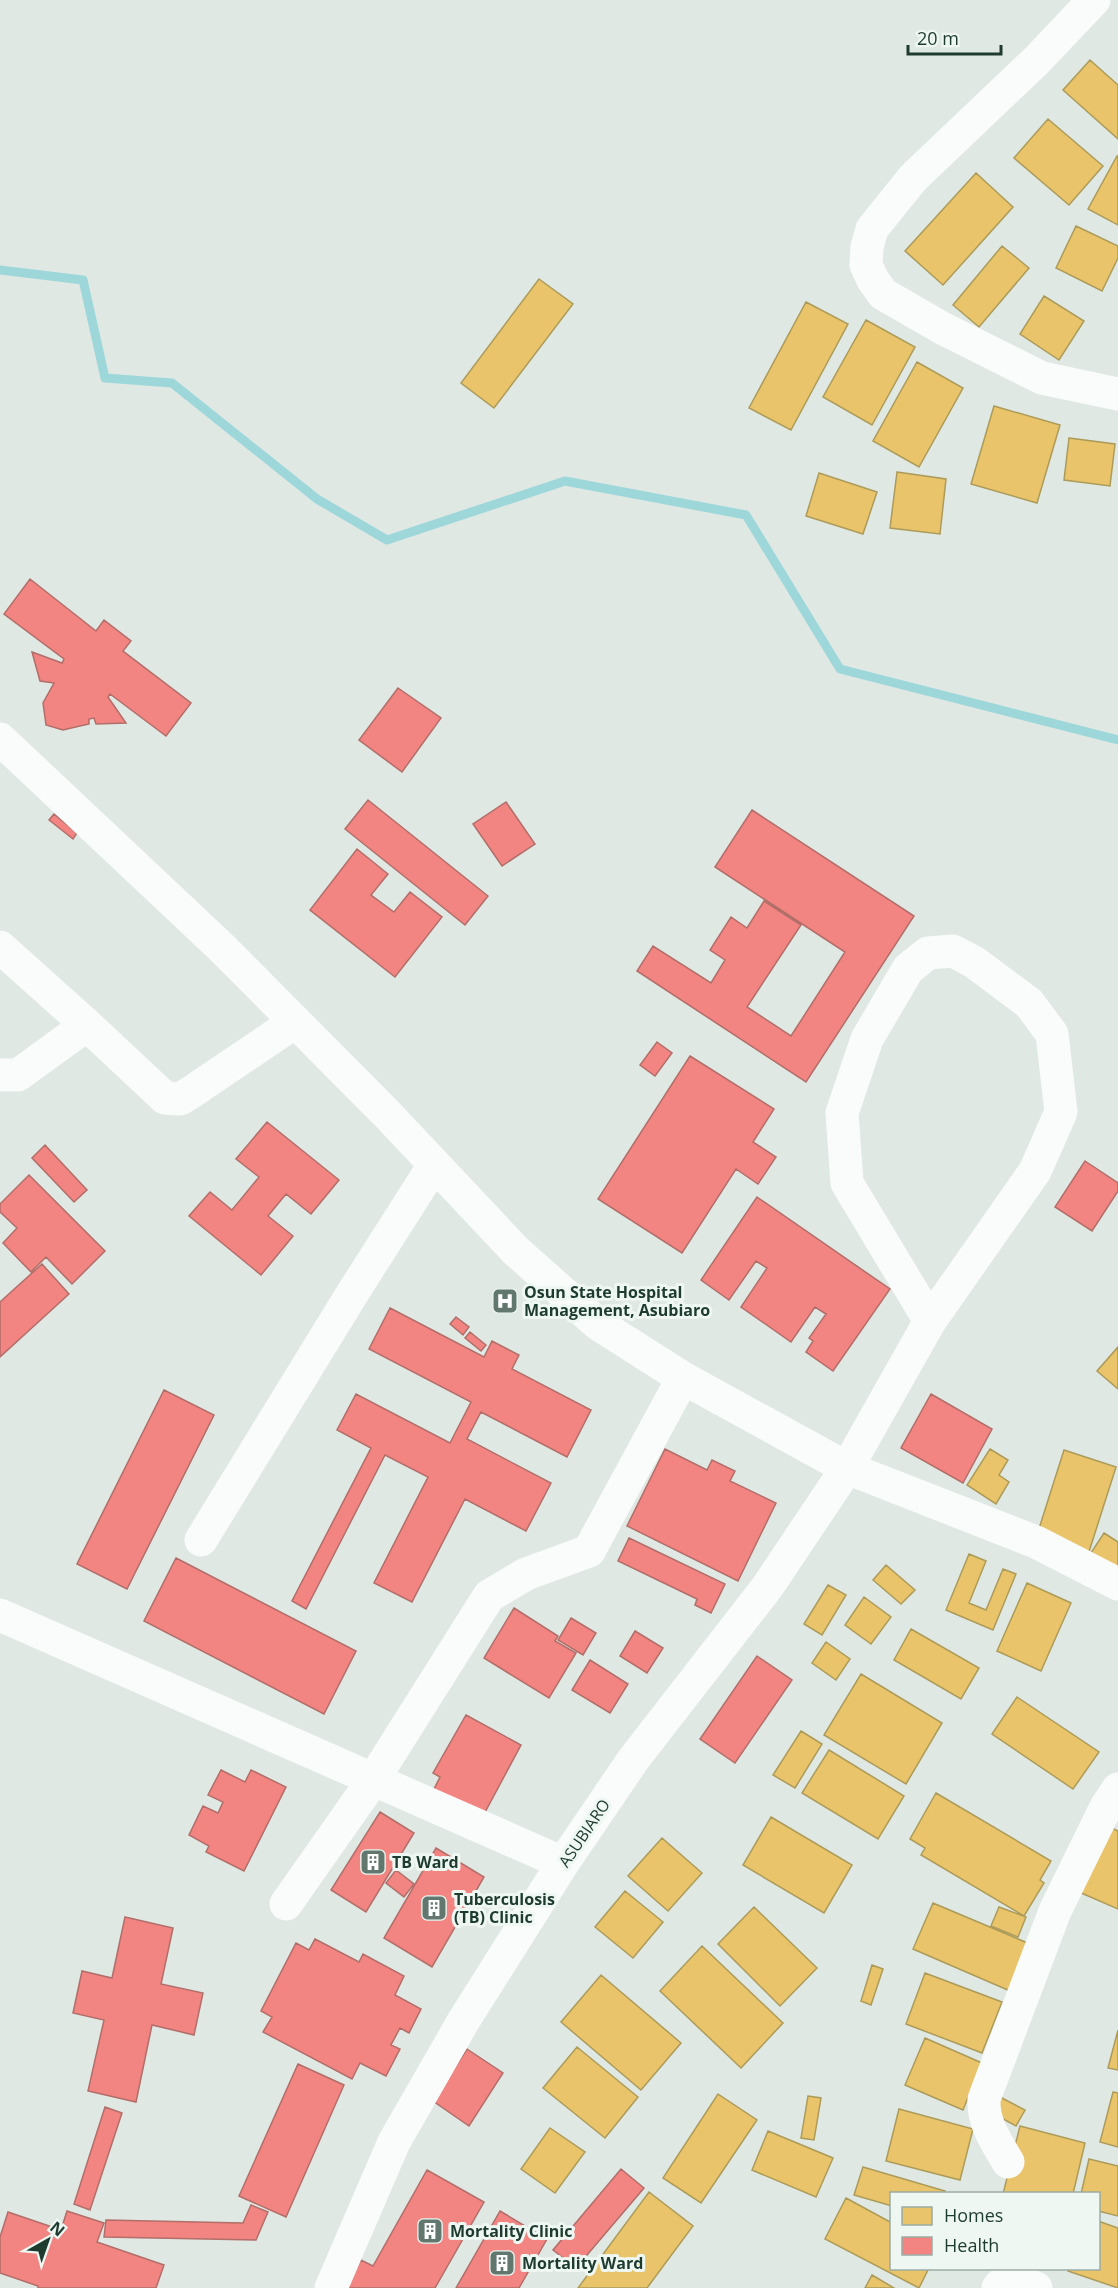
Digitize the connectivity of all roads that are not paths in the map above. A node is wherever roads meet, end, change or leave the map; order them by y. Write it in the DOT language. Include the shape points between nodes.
graph roads {
  1 [pos="1094,0"];
  2 [pos="1118,394"];
  3 [pos="0,740"];
  4 [pos="0,947"];
  5 [pos="295,1022"];
  6 [pos="87,1025"];
  7 [pos="0,1075"];
  8 [pos="434,1165"];
  9 [pos="930,1321"];
  10 [pos="683,1378"];
  11 [pos="847,1468"];
  12 [pos="201,1540"];
  13 [pos="1118,1584"];
  14 [pos="0,1615"];
  15 [pos="373,1780"];
  16 [pos="1118,1789"];
  17 [pos="563,1863"];
  18 [pos="286,1904"];
  19 [pos="1008,2162"];
  20 [pos="332,2288"];
  21 [pos="998,2288"];
  22 [pos="1036,2288"];
  1 -- 2 [label="street" via="913,178 872,229 866,265 883,294 942,328 1042,378"];
  3 -- 5 [label="street" via="221,947"];
  4 -- 6 [label="street"];
  5 -- 6 [label="street" via="180,1099 165,1098"];
  5 -- 8 [label="street"];
  6 -- 7 [label="street" via="18,1075"];
  8 -- 10 [label="street" via="515,1250 598,1324"];
  8 -- 12 [label="street"];
  9 -- 9 [label="street, ASUBIARO" via="847,1183 842,1113 867,1039 908,969 928,953 953,951 1029,1003 1052,1034 1061,1112 1035,1171"];
  9 -- 11 [label="street, ASUBIARO"];
  10 -- 11 [label="street"];
  10 -- 15 [label="street" via="589,1551 526,1574 489,1596"];
  11 -- 13 [label="street" via="1036,1542"];
  11 -- 17 [label="street, ASUBIARO" via="768,1586 633,1760"];
  14 -- 15 [label="street"];
  15 -- 17 [label="street"];
  15 -- 18 [label="street"];
  16 -- 19 [label="street" via="1054,1911 984,2099 983,2114 988,2128"];
  17 -- 20 [label="street, ASUBIARO" via="464,2020 394,2142"];
  21 -- 22 [label="street" via="1010,2280"];
}
